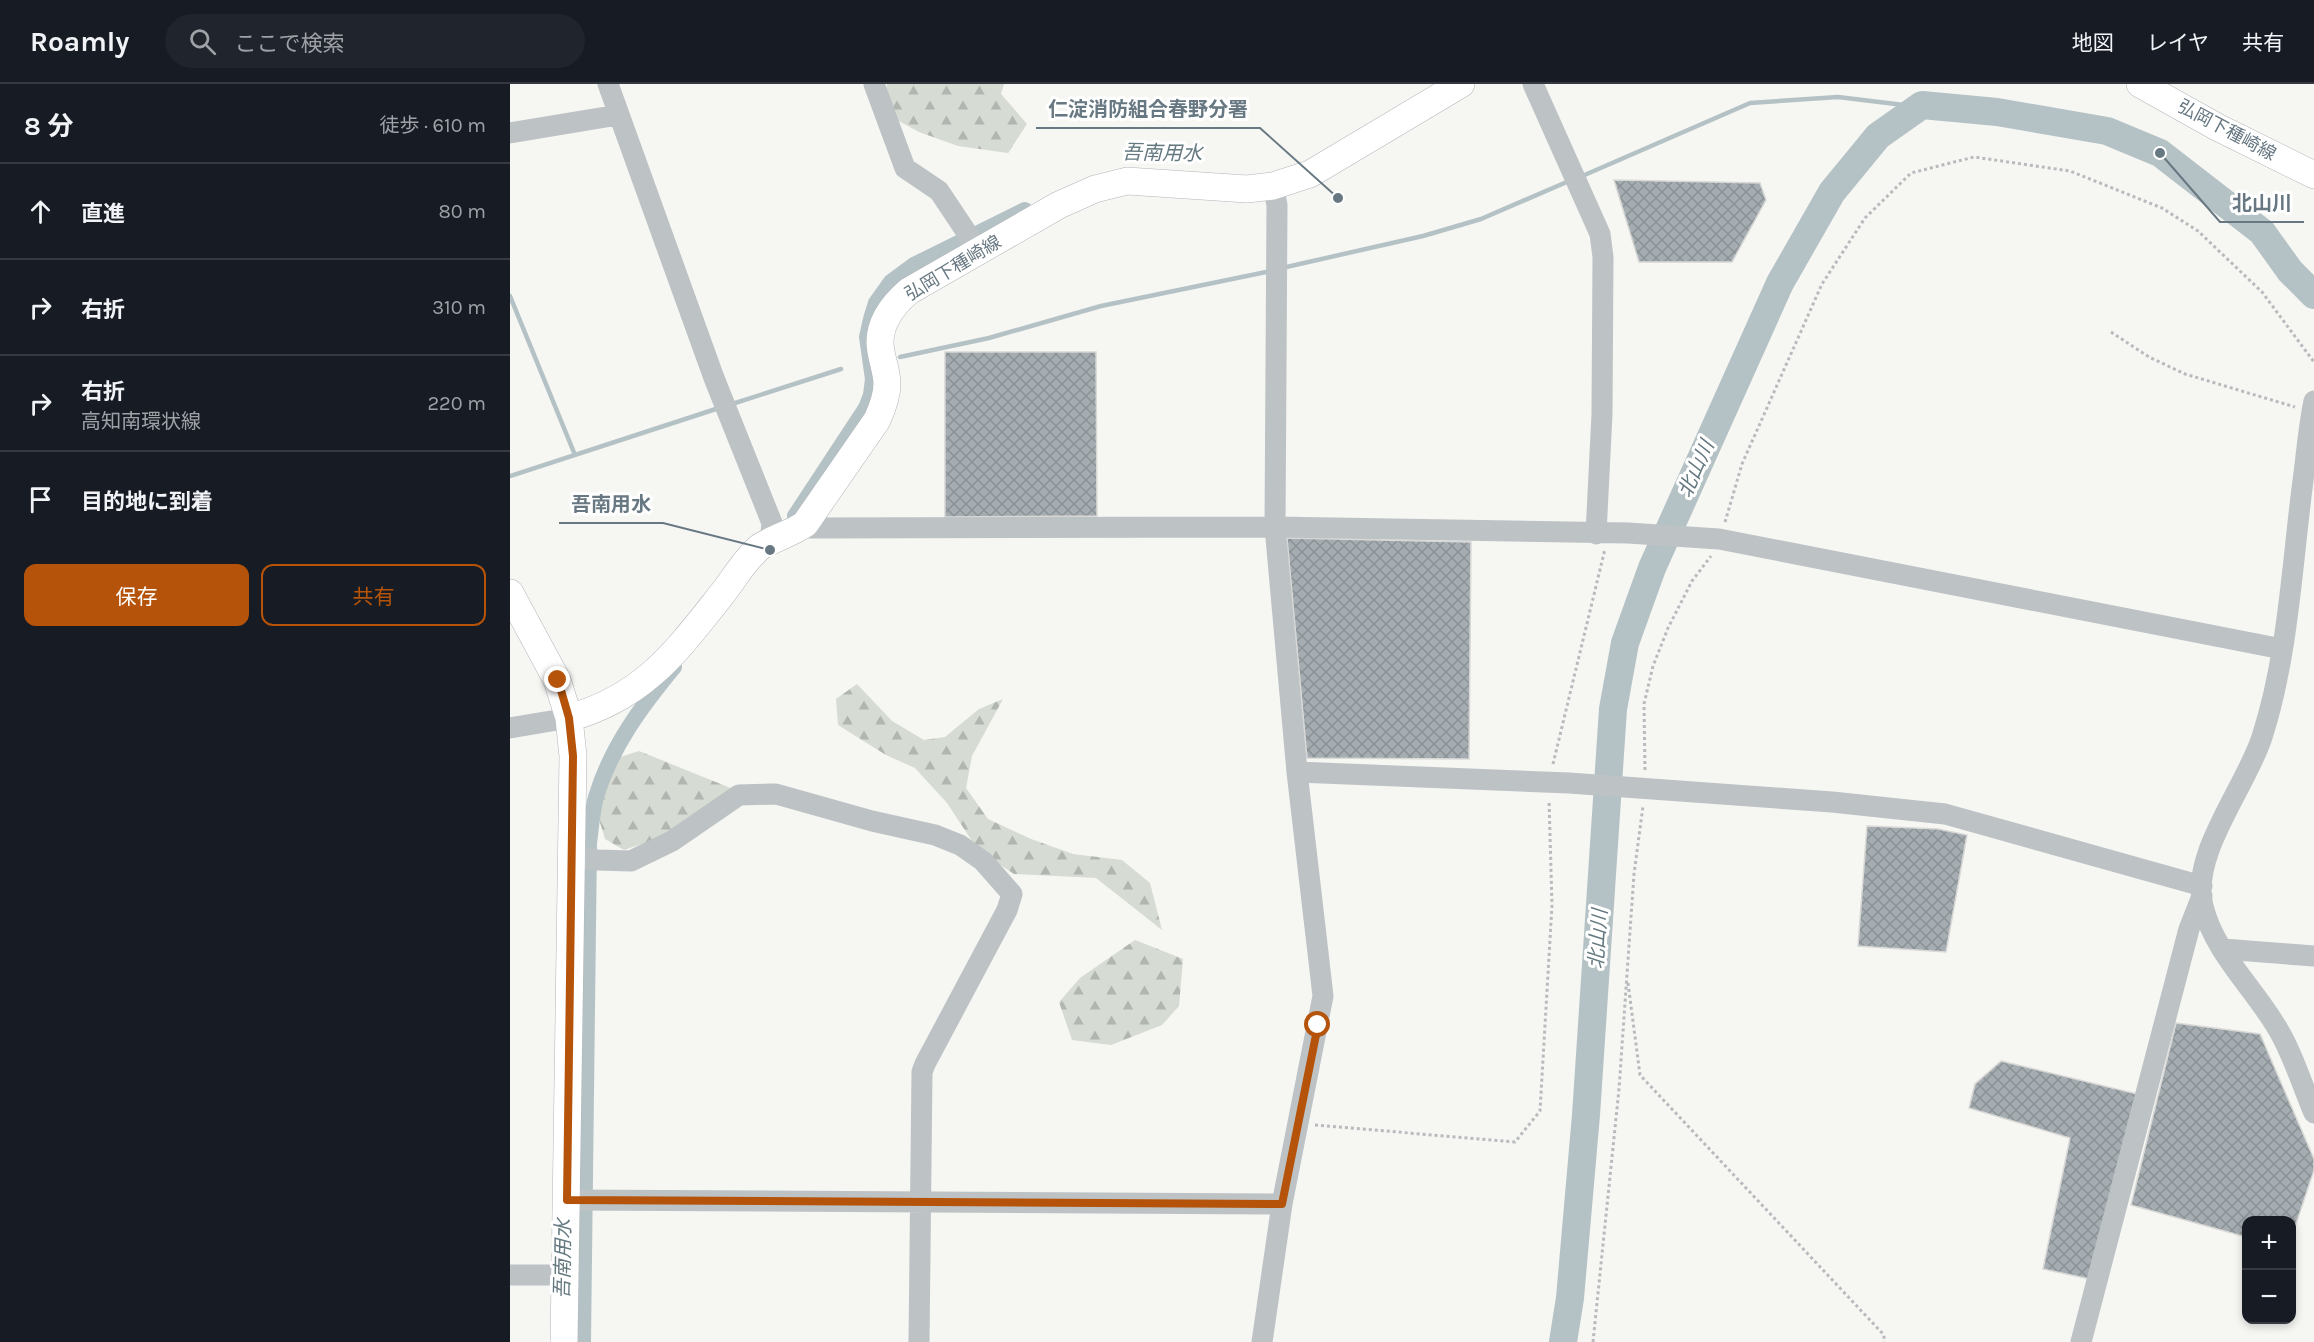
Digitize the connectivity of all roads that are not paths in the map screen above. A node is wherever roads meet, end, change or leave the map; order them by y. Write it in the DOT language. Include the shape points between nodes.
graph roads {
  1 [pos="608,84"];
  2 [pos="874,84"];
  3 [pos="1461,84"];
  4 [pos="1533,84"];
  5 [pos="2140,84"];
  6 [pos="618,115"];
  7 [pos="510,134"];
  8 [pos="2314,175"];
  9 [pos="1273,186"];
  10 [pos="972,243"];
  11 [pos="2313,406"];
  12 [pos="1275,527"];
  13 [pos="1612,534"];
  14 [pos="785,535"];
  15 [pos="510,593"];
  16 [pos="2282,649"];
  17 [pos="569,718"];
  18 [pos="510,728"];
  19 [pos="1297,772"];
  20 [pos="584,858"];
  21 [pos="2202,891"];
  22 [pos="2223,949"];
  23 [pos="2314,956"];
  24 [pos="2314,1113"];
  25 [pos="578,1200"];
  26 [pos="922,1202"];
  27 [pos="1282,1204"];
  28 [pos="510,1275"];
  29 [pos="566,1275"];
  30 [pos="564,1342"];
  31 [pos="919,1342"];
  32 [pos="1262,1342"];
  33 [pos="2081,1342"];
  1 -- 6 [label="street"];
  2 -- 10 [label="street" via="904,168 939,191"];
  3 -- 9 [label="main road, 弘岡下種崎線" via="1310,174"];
  4 -- 13 [label="street" via="1600,234 1602,414"];
  5 -- 8 [label="main road, 弘岡下種崎線"];
  6 -- 7 [label="street"];
  6 -- 14 [label="street" via="714,378 772,523"];
  9 -- 10 [label="main road, 弘岡下種崎線" via="1247,189 1161,182 1116,184 1095,189"];
  9 -- 12 [label="street" via="1277,206"];
  10 -- 14 [label="main road, 弘岡下種崎線" via="893,306 880,341 887,384 877,420"];
  11 -- 16 [label="street"];
  12 -- 13 [label="street"];
  12 -- 14 [label="street" via="810,528"];
  12 -- 19 [label="street"];
  13 -- 16 [label="street" via="1719,539"];
  14 -- 17 [label="main road, 弘岡下種崎線" via="761,547 654,673 621,698"];
  15 -- 17 [label="main road" via="558,680"];
  16 -- 21 [label="street" via="2271,710 2260,743 2210,848"];
  17 -- 18 [label="street"];
  17 -- 20 [label="main road"];
  19 -- 21 [label="street" via="1559,782 1945,814"];
  19 -- 27 [label="street" via="1323,996"];
  20 -- 25 [label="main road"];
  20 -- 26 [label="street" via="631,861 672,842 738,795 752,793 776,794 935,835 960,845 983,861 1012,894 922,1072"];
  21 -- 22 [label="street" via="2203,906"];
  21 -- 33 [label="street"];
  22 -- 23 [label="street"];
  22 -- 24 [label="street" via="2277,1027"];
  25 -- 26 [label="street"];
  25 -- 29 [label="main road"];
  26 -- 27 [label="street"];
  26 -- 31 [label="street"];
  27 -- 32 [label="street"];
  28 -- 29 [label="street"];
  29 -- 30 [label="main road"];
}
